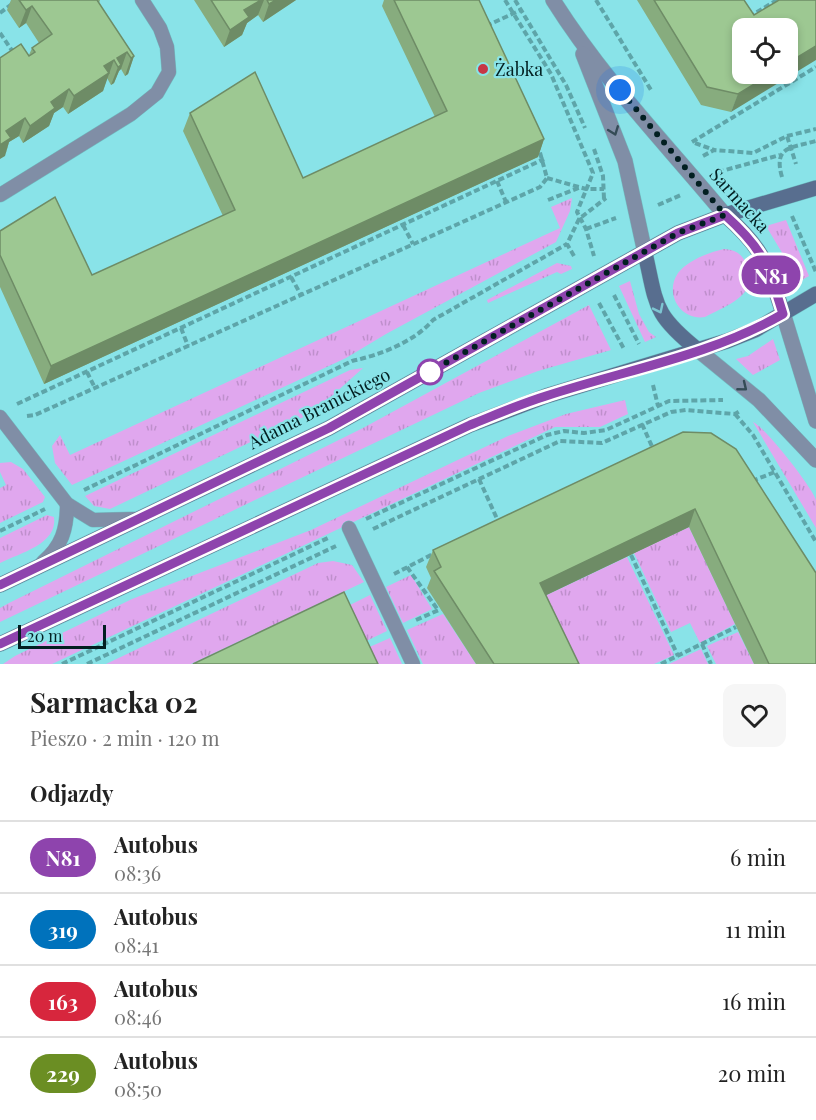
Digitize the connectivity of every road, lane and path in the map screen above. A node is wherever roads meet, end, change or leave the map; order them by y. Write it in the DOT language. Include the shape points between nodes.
graph roads {
  1 [pos="142,0"];
  2 [pos="505,0"];
  3 [pos="515,0"];
  4 [pos="553,0"];
  5 [pos="596,0"];
  6 [pos="777,0"];
  7 [pos="13,3"];
  8 [pos="521,10"];
  9 [pos="0,13"];
  10 [pos="513,14"];
  11 [pos="747,18"];
  12 [pos="478,30"];
  13 [pos="0,33"];
  14 [pos="576,38"];
  15 [pos="20,62"];
  16 [pos="816,67"];
  17 [pos="656,98"];
  18 [pos="816,129"];
  19 [pos="586,130"];
  20 [pos="788,136"];
  21 [pos="534,139"];
  22 [pos="685,139"];
  23 [pos="590,140"];
  24 [pos="816,141"];
  25 [pos="692,142"];
  26 [pos="792,148"];
  27 [pos="714,150"];
  28 [pos="780,155"];
  29 [pos="544,159"];
  30 [pos="699,159"];
  31 [pos="796,164"];
  32 [pos="780,171"];
  33 [pos="714,173"];
  34 [pos="548,178"];
  35 [pos="496,181"];
  36 [pos="581,188"];
  37 [pos="816,188"];
  38 [pos="586,189"];
  39 [pos="604,189"];
  40 [pos="689,191"];
  41 [pos="0,195"];
  42 [pos="611,196"];
  43 [pos="604,199"];
  44 [pos="548,200"];
  45 [pos="507,202"];
  46 [pos="651,208"];
  47 [pos="725,215"];
  48 [pos="792,215"];
  49 [pos="620,216"];
  50 [pos="579,219"];
  51 [pos="403,225"];
  52 [pos="586,229"];
  53 [pos="413,244"];
  54 [pos="567,244"];
  55 [pos="645,253"];
  56 [pos="574,256"];
  57 [pos="594,259"];
  58 [pos="816,272"];
  59 [pos="291,277"];
  60 [pos="611,290"];
  61 [pos="816,294"];
  62 [pos="301,295"];
  63 [pos="596,297"];
  64 [pos="783,314"];
  65 [pos="181,328"];
  66 [pos="188,346"];
  67 [pos="640,346"];
  68 [pos="624,350"];
  69 [pos="698,350"];
  70 [pos="87,372"];
  71 [pos="95,388"];
  72 [pos="653,388"];
  73 [pos="732,399"];
  74 [pos="657,406"];
  75 [pos="745,408"];
  76 [pos="5,412"];
  77 [pos="20,414"];
  78 [pos="735,414"];
  79 [pos="816,421"];
  80 [pos="656,458"];
  81 [pos="816,460"];
  82 [pos="775,472"];
  83 [pos="479,479"];
  84 [pos="749,483"];
  85 [pos="66,501"];
  86 [pos="137,519"];
  87 [pos="489,525"];
  88 [pos="349,528"];
  89 [pos="0,531"];
  90 [pos="816,542"];
  91 [pos="438,552"];
  92 [pos="631,555"];
  93 [pos="39,566"];
  94 [pos="407,567"];
  95 [pos="374,584"];
  96 [pos="0,585"];
  97 [pos="438,610"];
  98 [pos="736,627"];
  99 [pos="0,644"];
  100 [pos="702,644"];
  101 [pos="678,656"];
  102 [pos="62,664"];
  103 [pos="413,664"];
  104 [pos="661,664"];
  105 [pos="711,664"];
  1 -- 41 [label="lane" via="167,47 169,72 157,93 131,114"];
  2 -- 10 [label="path"];
  3 -- 8 [label="path"];
  4 -- 14 [label="street, Sarmacka"];
  5 -- 17 [label="path"];
  6 -- 11 [label="path"];
  7 -- 9 [label="path"];
  8 -- 10 [label="path"];
  8 -- 19 [label="path" via="566,85"];
  10 -- 12 [label="path"];
  10 -- 38 [label="path" via="551,74 593,173"];
  13 -- 15 [label="path"];
  14 -- 47 [label="street, Sarmacka"];
  14 -- 55 [label="street, Sarmacka, one-way" via="622,151"];
  16 -- 25 [label="path"];
  18 -- 20 [label="path"];
  20 -- 26 [label="path"];
  20 -- 27 [label="path" via="753,153"];
  21 -- 29 [label="path"];
  22 -- 25 [label="path"];
  23 -- 39 [label="path"];
  24 -- 26 [label="path"];
  25 -- 27 [label="path"];
  26 -- 28 [label="path"];
  26 -- 31 [label="path"];
  27 -- 30 [label="path"];
  28 -- 32 [label="path"];
  28 -- 33 [label="path"];
  29 -- 34 [label="path"];
  29 -- 35 [label="path"];
  34 -- 36 [label="path"];
  34 -- 45 [label="path"];
  35 -- 45 [label="path"];
  35 -- 51 [label="path"];
  36 -- 38 [label="path"];
  36 -- 44 [label="path"];
  37 -- 47 [label="main road, Adama Branickiego"];
  38 -- 39 [label="path"];
  38 -- 50 [label="path" via="577,213"];
  39 -- 43 [label="path"];
  40 -- 46 [label="path"];
  42 -- 43 [label="path"];
  43 -- 50 [label="path"];
  45 -- 53 [label="path"];
  47 -- 55 [label="main road, Adama Branickiego" via="678,233"];
  47 -- 64 [label="main road, Sarmacka" via="752,238 767,264"];
  48 -- 58 [label="path"];
  49 -- 52 [label="path"];
  50 -- 52 [label="path"];
  50 -- 54 [label="path"];
  51 -- 53 [label="path"];
  51 -- 59 [label="path"];
  52 -- 57 [label="path"];
  53 -- 62 [label="path"];
  54 -- 56 [label="path"];
  54 -- 85 [label="path" via="374,357 352,362"];
  55 -- 69 [label="main road, Sarmacka, one-way" via="660,314"];
  55 -- 86 [label="main road, Adama Branickiego" via="329,428"];
  59 -- 62 [label="path"];
  59 -- 65 [label="path"];
  60 -- 67 [label="path"];
  61 -- 64 [label="main road"];
  62 -- 66 [label="path"];
  63 -- 68 [label="path"];
  64 -- 69 [label="main road" via="755,330"];
  64 -- 79 [label="street, Sarmacka"];
  65 -- 66 [label="path"];
  65 -- 70 [label="path"];
  66 -- 71 [label="path"];
  69 -- 81 [label="street, Sarmacka, one-way" via="759,400"];
  69 -- 99 [label="main road" via="546,396 470,425"];
  70 -- 71 [label="path"];
  70 -- 76 [label="path"];
  71 -- 77 [label="path" via="35,415"];
  72 -- 74 [label="path"];
  73 -- 74 [label="path" via="681,399"];
  74 -- 88 [label="path" via="606,430 547,435"];
  75 -- 78 [label="path"];
  76 -- 85 [label="lane"];
  78 -- 80 [label="path" via="686,410 642,424"];
  78 -- 82 [label="path"];
  82 -- 84 [label="path"];
  82 -- 90 [label="path"];
  83 -- 87 [label="path" via="499,520"];
  85 -- 86 [label="lane" via="93,520"];
  85 -- 89 [label="path"];
  85 -- 93 [label="lane" via="66,529 61,542"];
  86 -- 93 [label="main road, Adama Branickiego"];
  88 -- 95 [label="lane"];
  88 -- 102 [label="path"];
  91 -- 94 [label="path"];
  92 -- 101 [label="path"];
  93 -- 96 [label="main road, Adama Branickiego"];
  94 -- 95 [label="path"];
  94 -- 97 [label="path"];
  95 -- 103 [label="lane"];
  98 -- 100 [label="path"];
  100 -- 101 [label="path"];
  100 -- 105 [label="path"];
  101 -- 104 [label="path"];
}
